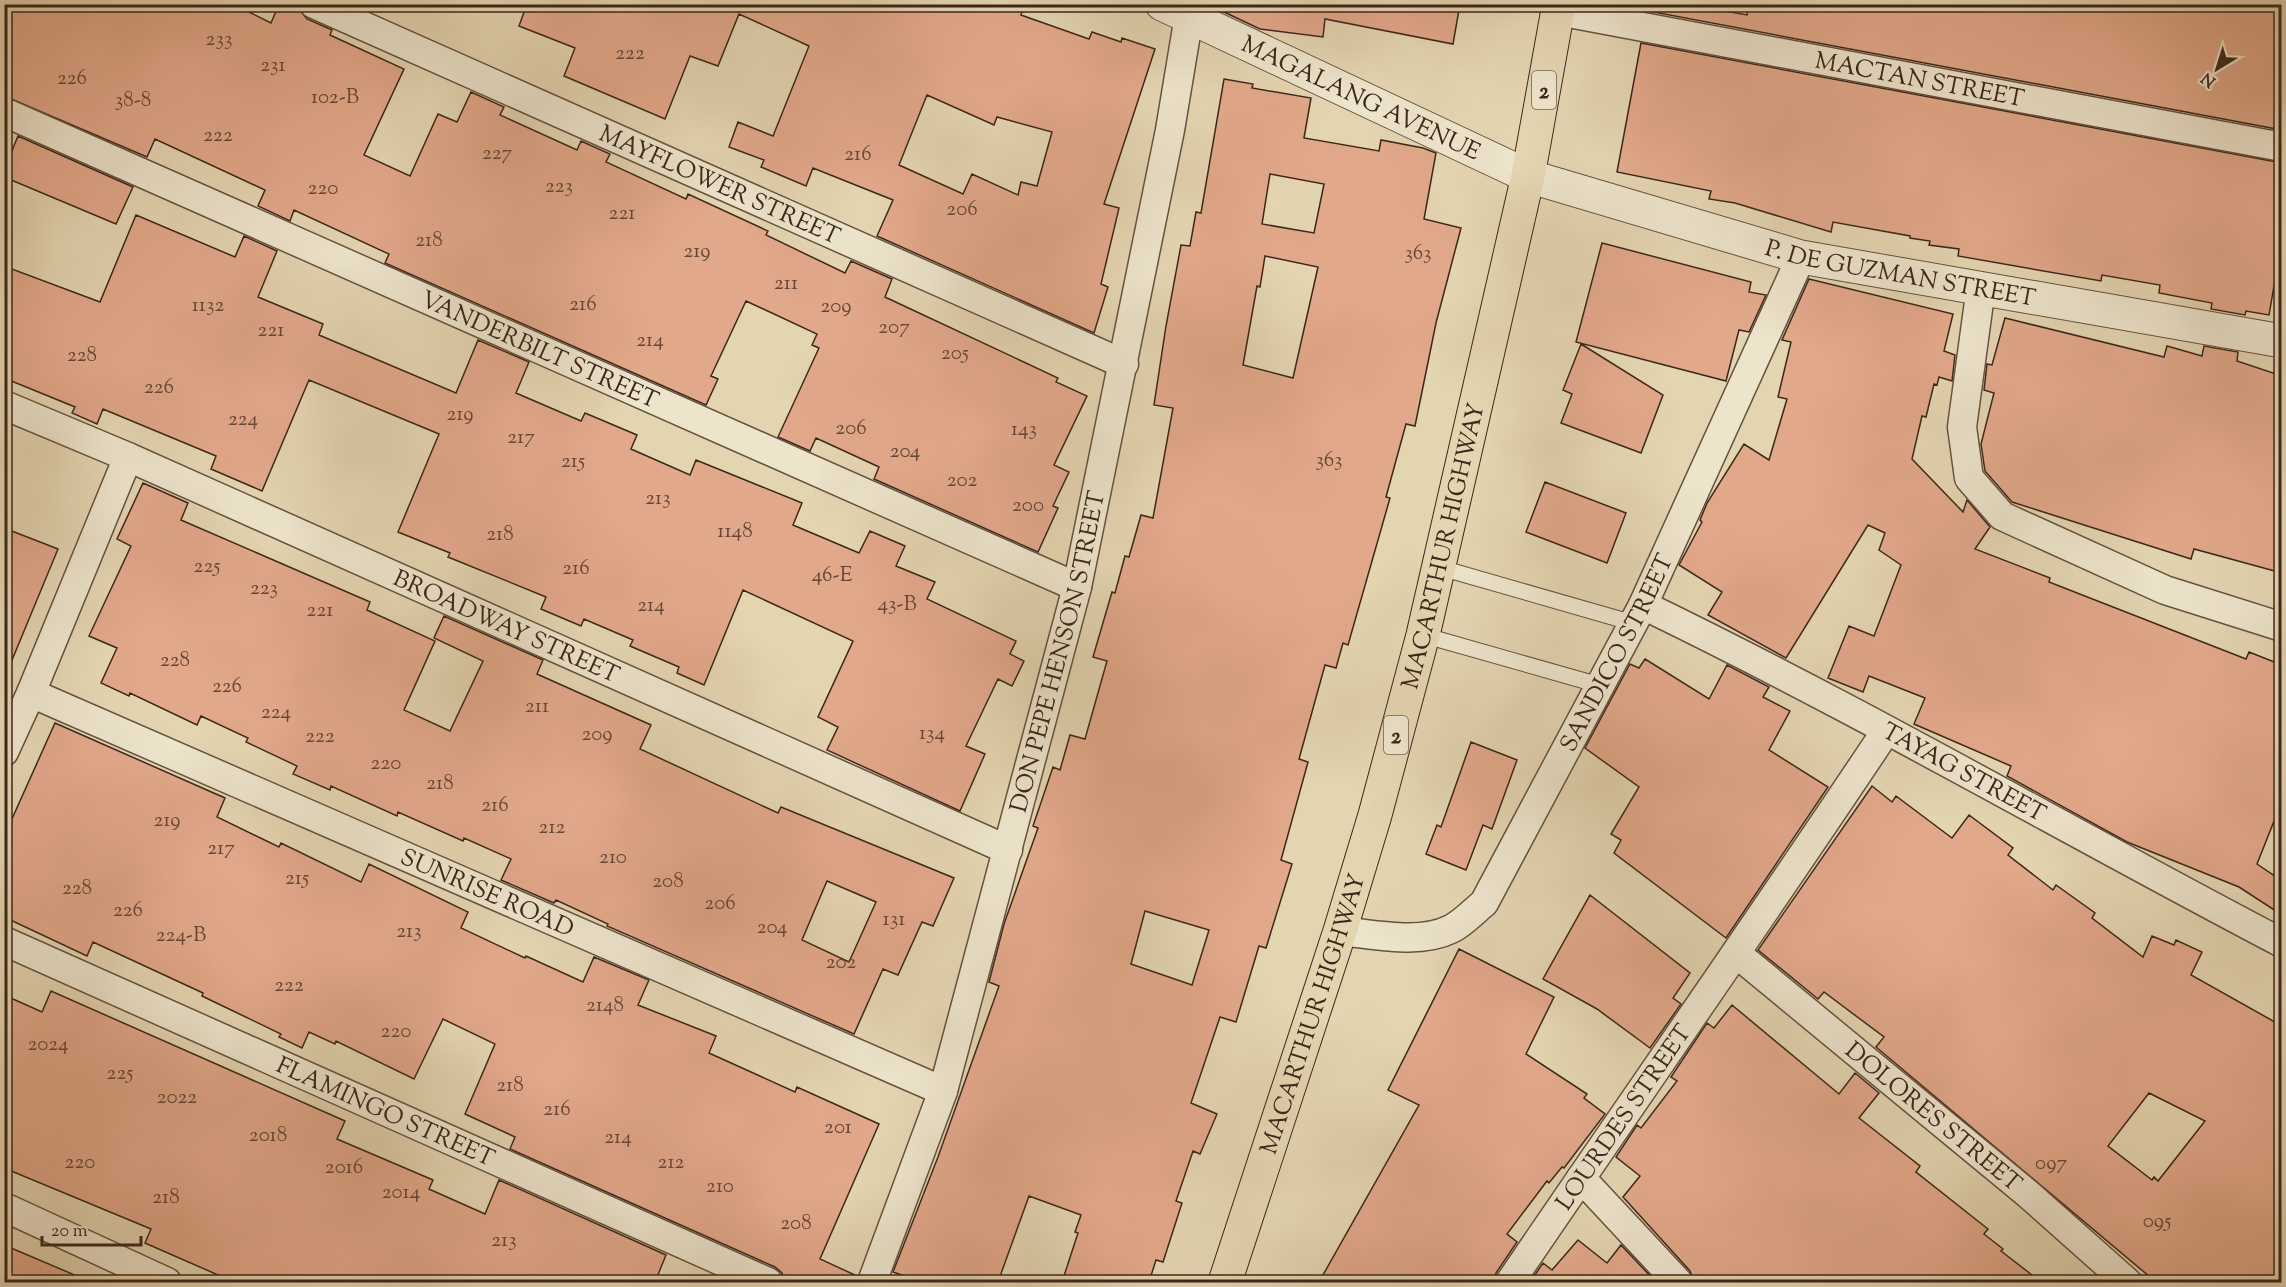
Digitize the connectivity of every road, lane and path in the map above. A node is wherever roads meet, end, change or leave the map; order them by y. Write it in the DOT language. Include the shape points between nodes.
graph roads {
  1 [pos="314,4"];
  2 [pos="1559,8"];
  3 [pos="1181,9"];
  4 [pos="4,112"];
  5 [pos="2282,147"];
  6 [pos="1528,176"];
  7 [pos="1801,257"];
  8 [pos="1982,287"];
  9 [pos="2282,341"];
  10 [pos="1124,364"];
  11 [pos="4,405"];
  12 [pos="128,457"];
  13 [pos="1438,567"];
  14 [pos="1077,587"];
  15 [pos="1638,614"];
  16 [pos="2282,627"];
  17 [pos="1423,635"];
  18 [pos="1599,685"];
  19 [pos="32,693"];
  20 [pos="1886,731"];
  21 [pos="4,752"];
  22 [pos="1008,850"];
  23 [pos="1340,931"];
  24 [pos="4,940"];
  25 [pos="2282,943"];
  26 [pos="1737,954"];
  27 [pos="943,1090"];
  28 [pos="1581,1178"];
  29 [pos="4,1208"];
  30 [pos="167,1282"];
  31 [pos="768,1282"];
  32 [pos="872,1282"];
  33 [pos="1225,1282"];
  34 [pos="1510,1282"];
  35 [pos="1678,1282"];
  36 [pos="2127,1282"];
  1 -- 10 [label="street, MAYFLOWER STREET"];
  2 -- 5 [label="street, MACTAN STREET"];
  2 -- 6 [label="highway, MACARTHUR HIGHWAY / 2"];
  3 -- 6 [label="street, MAGALANG AVENUE"];
  3 -- 10 [label="street, DON PEPE HENSON STREET" via="1170,130"];
  4 -- 14 [label="street, VANDERBILT STREET"];
  6 -- 7 [label="street, P. DE GUZMAN STREET"];
  6 -- 13 [label="highway, MACARTHUR HIGHWAY / 2"];
  7 -- 8 [label="street, P. DE GUZMAN STREET"];
  7 -- 15 [label="street, SANDICO STREET"];
  8 -- 9 [label="street, P. DE GUZMAN STREET"];
  8 -- 16 [label="street" via="1962,427 1969,478 2002,516 2165,590"];
  10 -- 14 [label="street, DON PEPE HENSON STREET"];
  11 -- 12 [label="street, BROADWAY STREET"];
  12 -- 19 [label="street"];
  12 -- 22 [label="street, BROADWAY STREET"];
  13 -- 15 [label="lane"];
  13 -- 17 [label="highway, MACARTHUR HIGHWAY / 2"];
  14 -- 22 [label="street, DON PEPE HENSON STREET"];
  15 -- 18 [label="street, SANDICO STREET"];
  15 -- 20 [label="street, TAYAG STREET" via="1766,665"];
  17 -- 18 [label="lane"];
  17 -- 23 [label="highway, MACARTHUR HIGHWAY / 2"];
  18 -- 23 [label="street, SANDICO STREET" via="1484,903 1451,929 1426,936"];
  19 -- 21 [label="street"];
  19 -- 27 [label="street, SUNRISE ROAD"];
  20 -- 25 [label="street, TAYAG STREET"];
  20 -- 26 [label="street, LOURDES STREET"];
  22 -- 27 [label="street, DON PEPE HENSON STREET"];
  23 -- 33 [label="highway, MACARTHUR HIGHWAY / 2"];
  24 -- 31 [label="street, FLAMINGO STREET"];
  26 -- 28 [label="street, LOURDES STREET"];
  26 -- 36 [label="street, DOLORES STREET" via="2028,1194"];
  27 -- 32 [label="street, DON PEPE HENSON STREET"];
  28 -- 34 [label="street, LOURDES STREET"];
  28 -- 35 [label="street"];
  29 -- 30 [label="street"];
}
